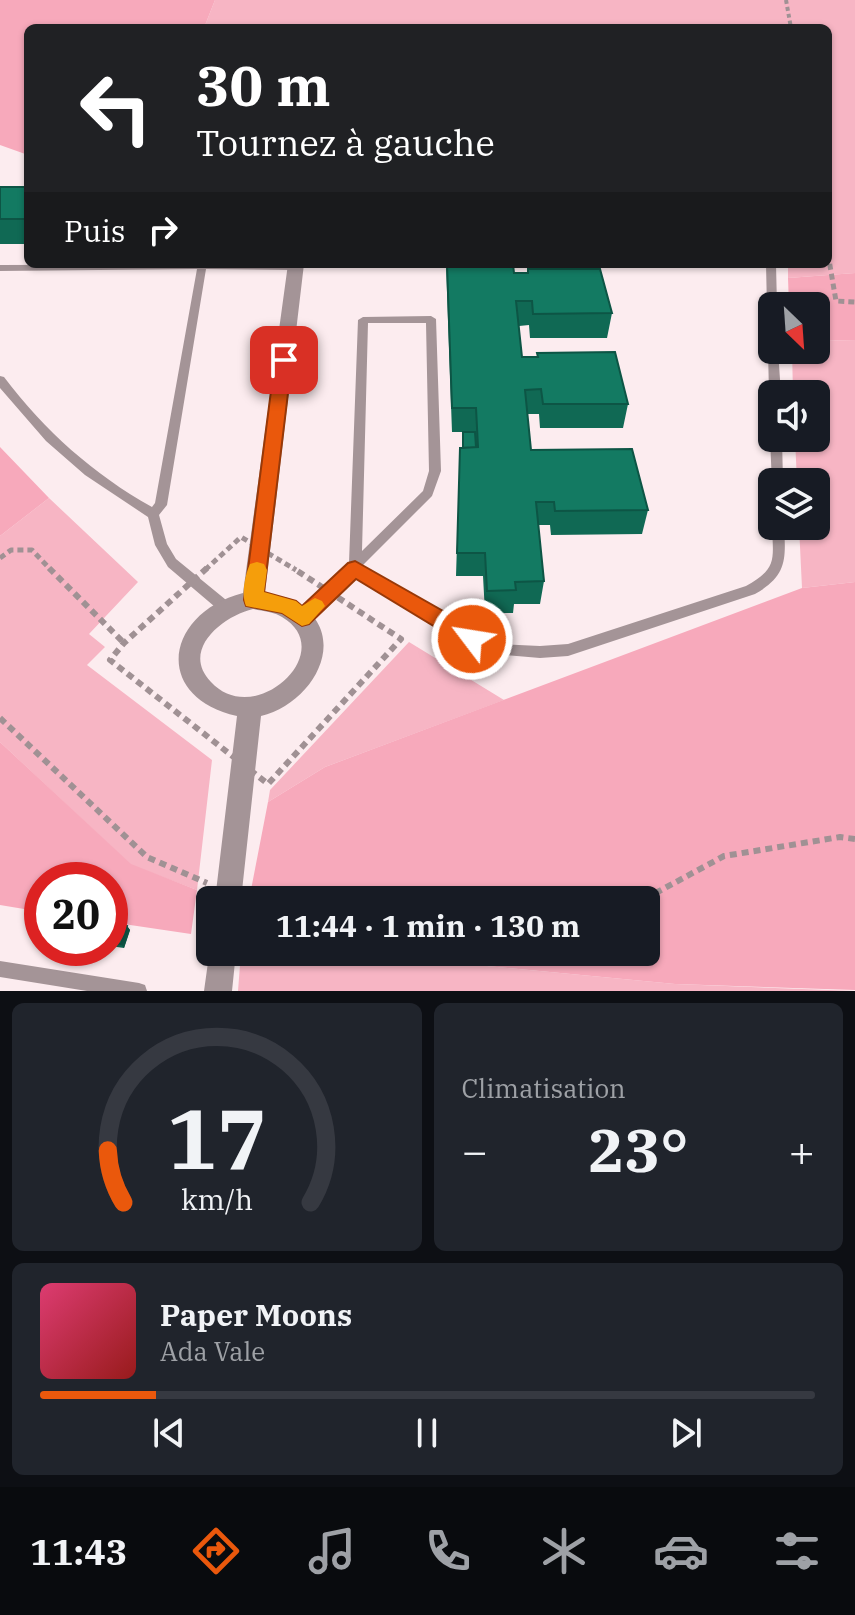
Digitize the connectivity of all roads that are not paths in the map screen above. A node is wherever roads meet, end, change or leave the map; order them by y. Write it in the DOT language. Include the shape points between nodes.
graph roads {
  1 [pos="0,268"];
  2 [pos="24,268"];
  3 [pos="202,268"];
  4 [pos="295,268"];
  5 [pos="771,268"];
  6 [pos="772,292"];
  7 [pos="0,380"];
  8 [pos="153,514"];
  9 [pos="779,540"];
  10 [pos="355,568"];
  11 [pos="253,600"];
  12 [pos="226,608"];
  13 [pos="302,618"];
  14 [pos="250,708"];
  15 [pos="230,886"];
  16 [pos="221,966"];
  17 [pos="0,969"];
  18 [pos="139,991"];
  19 [pos="218,991"];
  1 -- 2 [label="lane"];
  3 -- 8 [label="lane" via="161,505"];
  4 -- 11 [label="street"];
  5 -- 6 [label="lane"];
  7 -- 8 [label="lane" via="56,446 110,490"];
  8 -- 12 [label="lane" via="172,563"];
  9 -- 10 [label="lane" via="780,566 769,581 568,650 540,652 499,650 472,639"];
  10 -- 10 [label="lane" via="428,493 435,471 431,319 363,320"];
  10 -- 13 [label="lane"];
  11 -- 12 [label="street"];
  11 -- 13 [label="street" via="289,607"];
  12 -- 14 [label="street" via="200,629 190,666 209,697"];
  13 -- 14 [label="street" via="315,648 303,681 270,704"];
  14 -- 15 [label="street"];
  16 -- 19 [label="street"];
  17 -- 18 [label="lane"];
}
